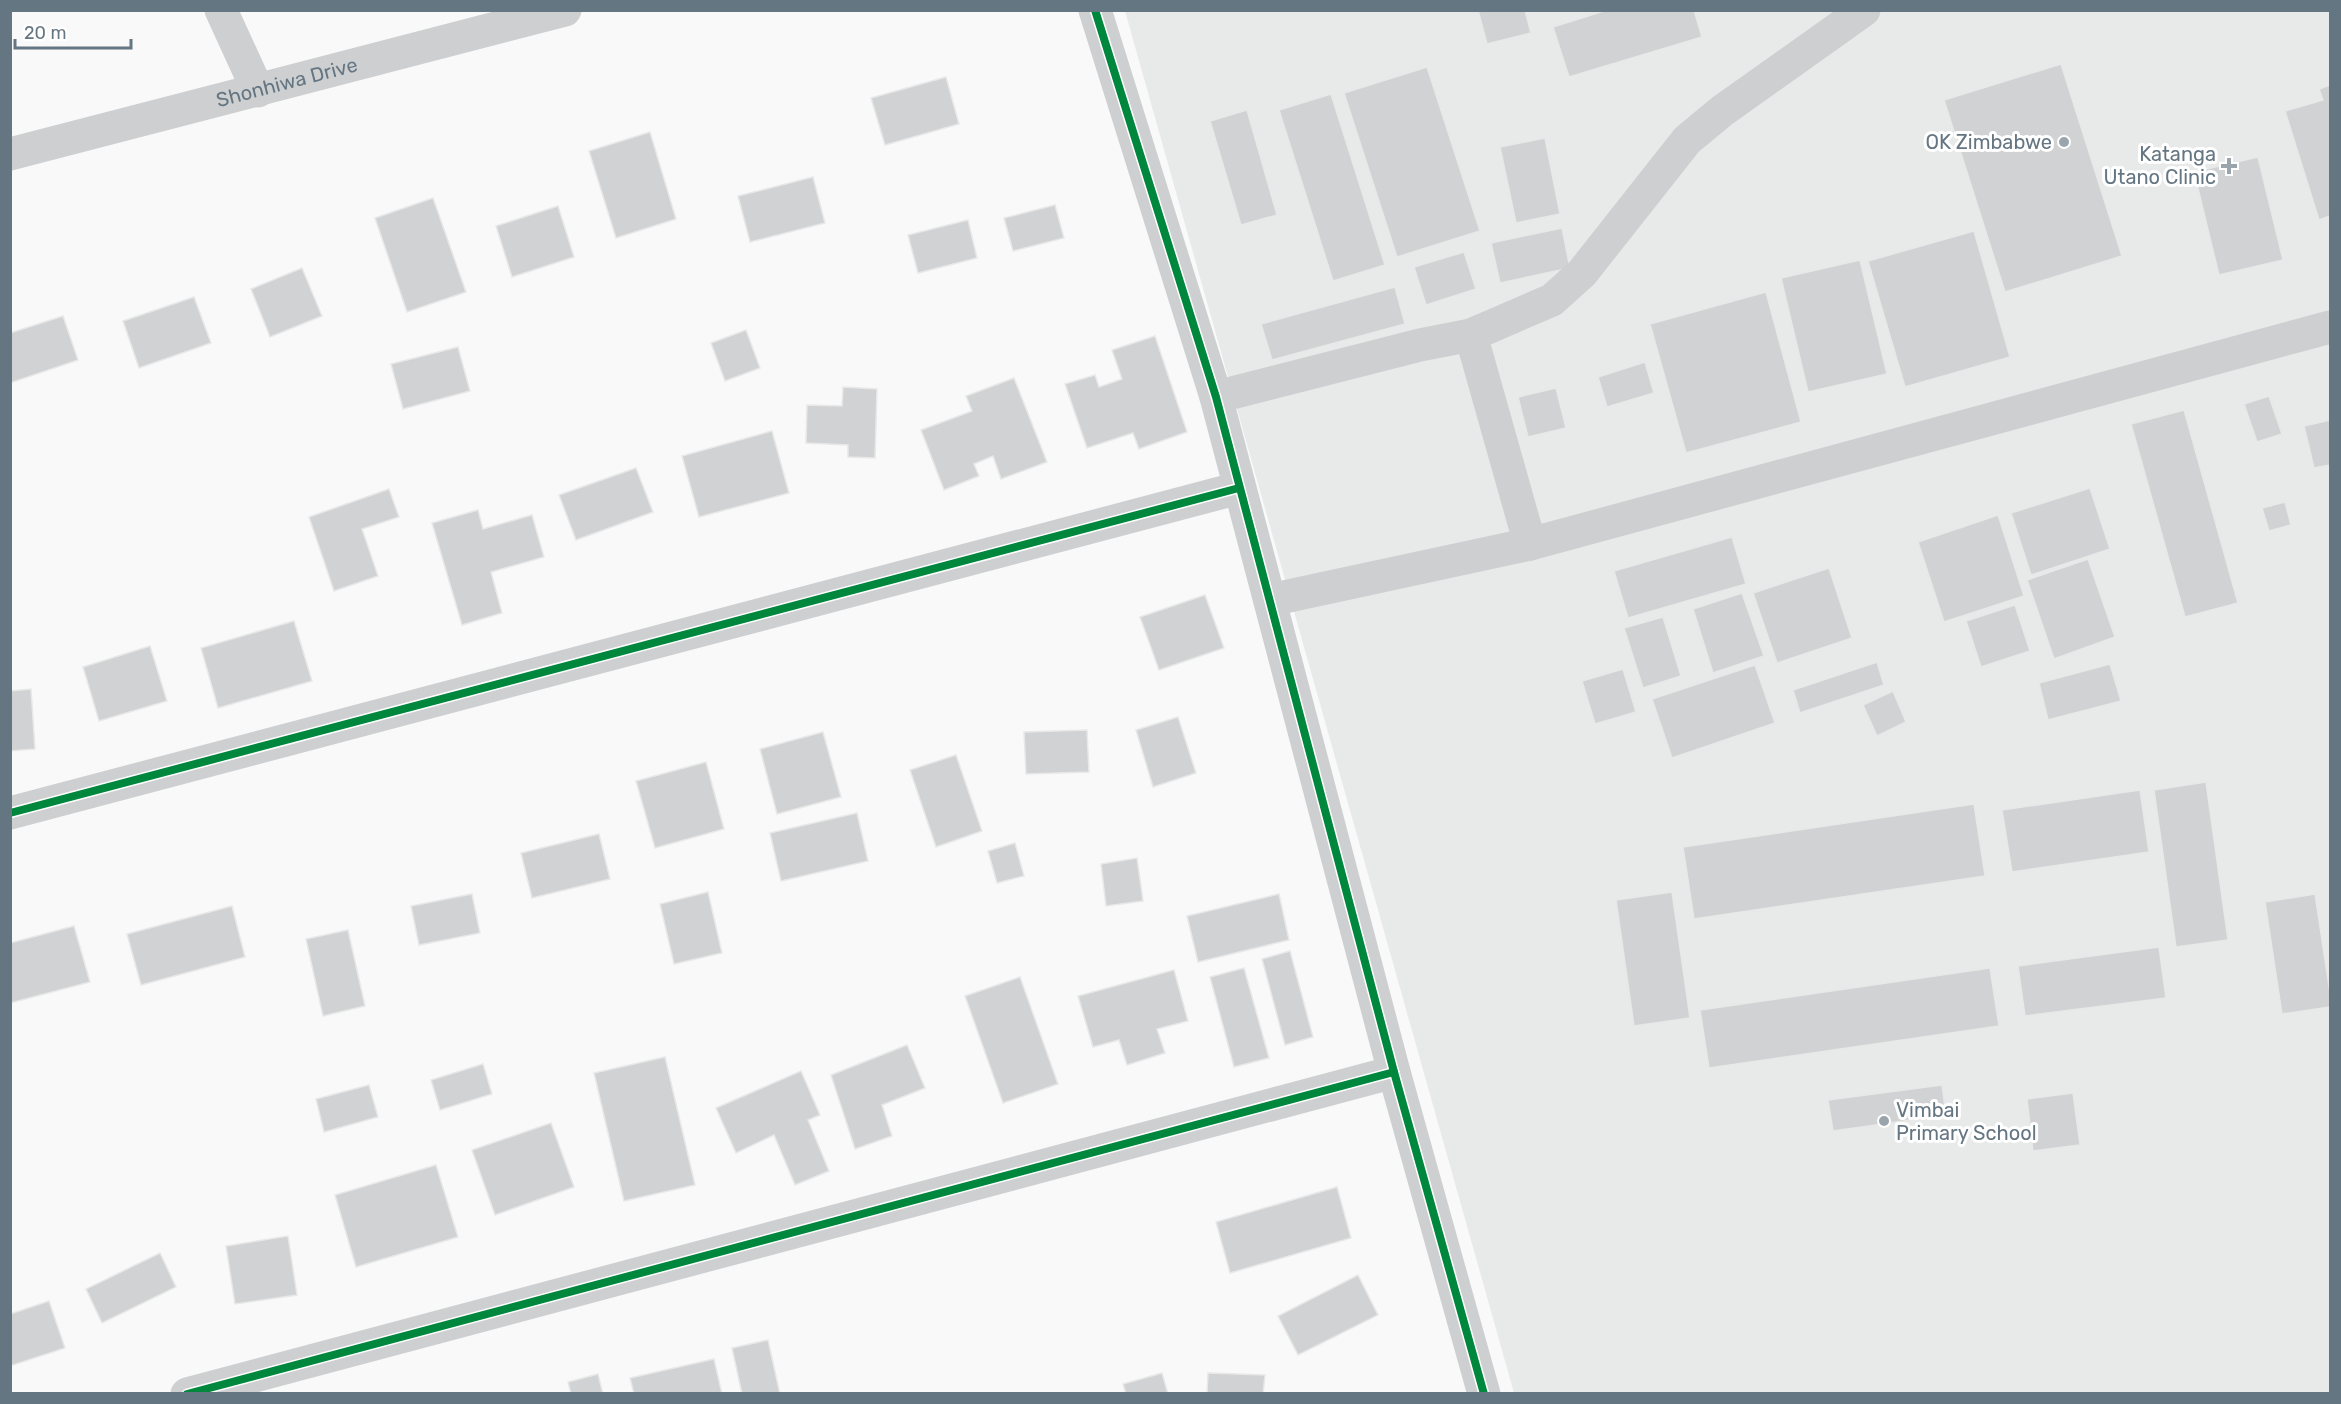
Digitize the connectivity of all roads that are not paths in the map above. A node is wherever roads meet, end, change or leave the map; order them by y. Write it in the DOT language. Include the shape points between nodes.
graph roads {
  1 [pos="221,10"];
  2 [pos="565,10"];
  3 [pos="1095,10"];
  4 [pos="1864,10"];
  5 [pos="258,91"];
  6 [pos="10,154"];
  7 [pos="2331,327"];
  8 [pos="1471,335"];
  9 [pos="1216,397"];
  10 [pos="1239,488"];
  11 [pos="1530,544"];
  12 [pos="1270,600"];
  13 [pos="10,813"];
  14 [pos="1394,1072"];
  15 [pos="187,1394"];
  16 [pos="1484,1394"];
  1 -- 5 [label="street"];
  2 -- 5 [label="street, Shonhiwa Drive"];
  3 -- 9 [label="street"];
  4 -- 8 [label="street" via="1687,140 1582,273 1552,300"];
  5 -- 6 [label="street, Shonhiwa Drive"];
  7 -- 11 [label="street"];
  8 -- 9 [label="street"];
  8 -- 11 [label="street"];
  9 -- 10 [label="street"];
  10 -- 12 [label="street"];
  10 -- 13 [label="street"];
  11 -- 12 [label="street"];
  12 -- 14 [label="street"];
  14 -- 15 [label="street"];
  14 -- 16 [label="street"];
}
